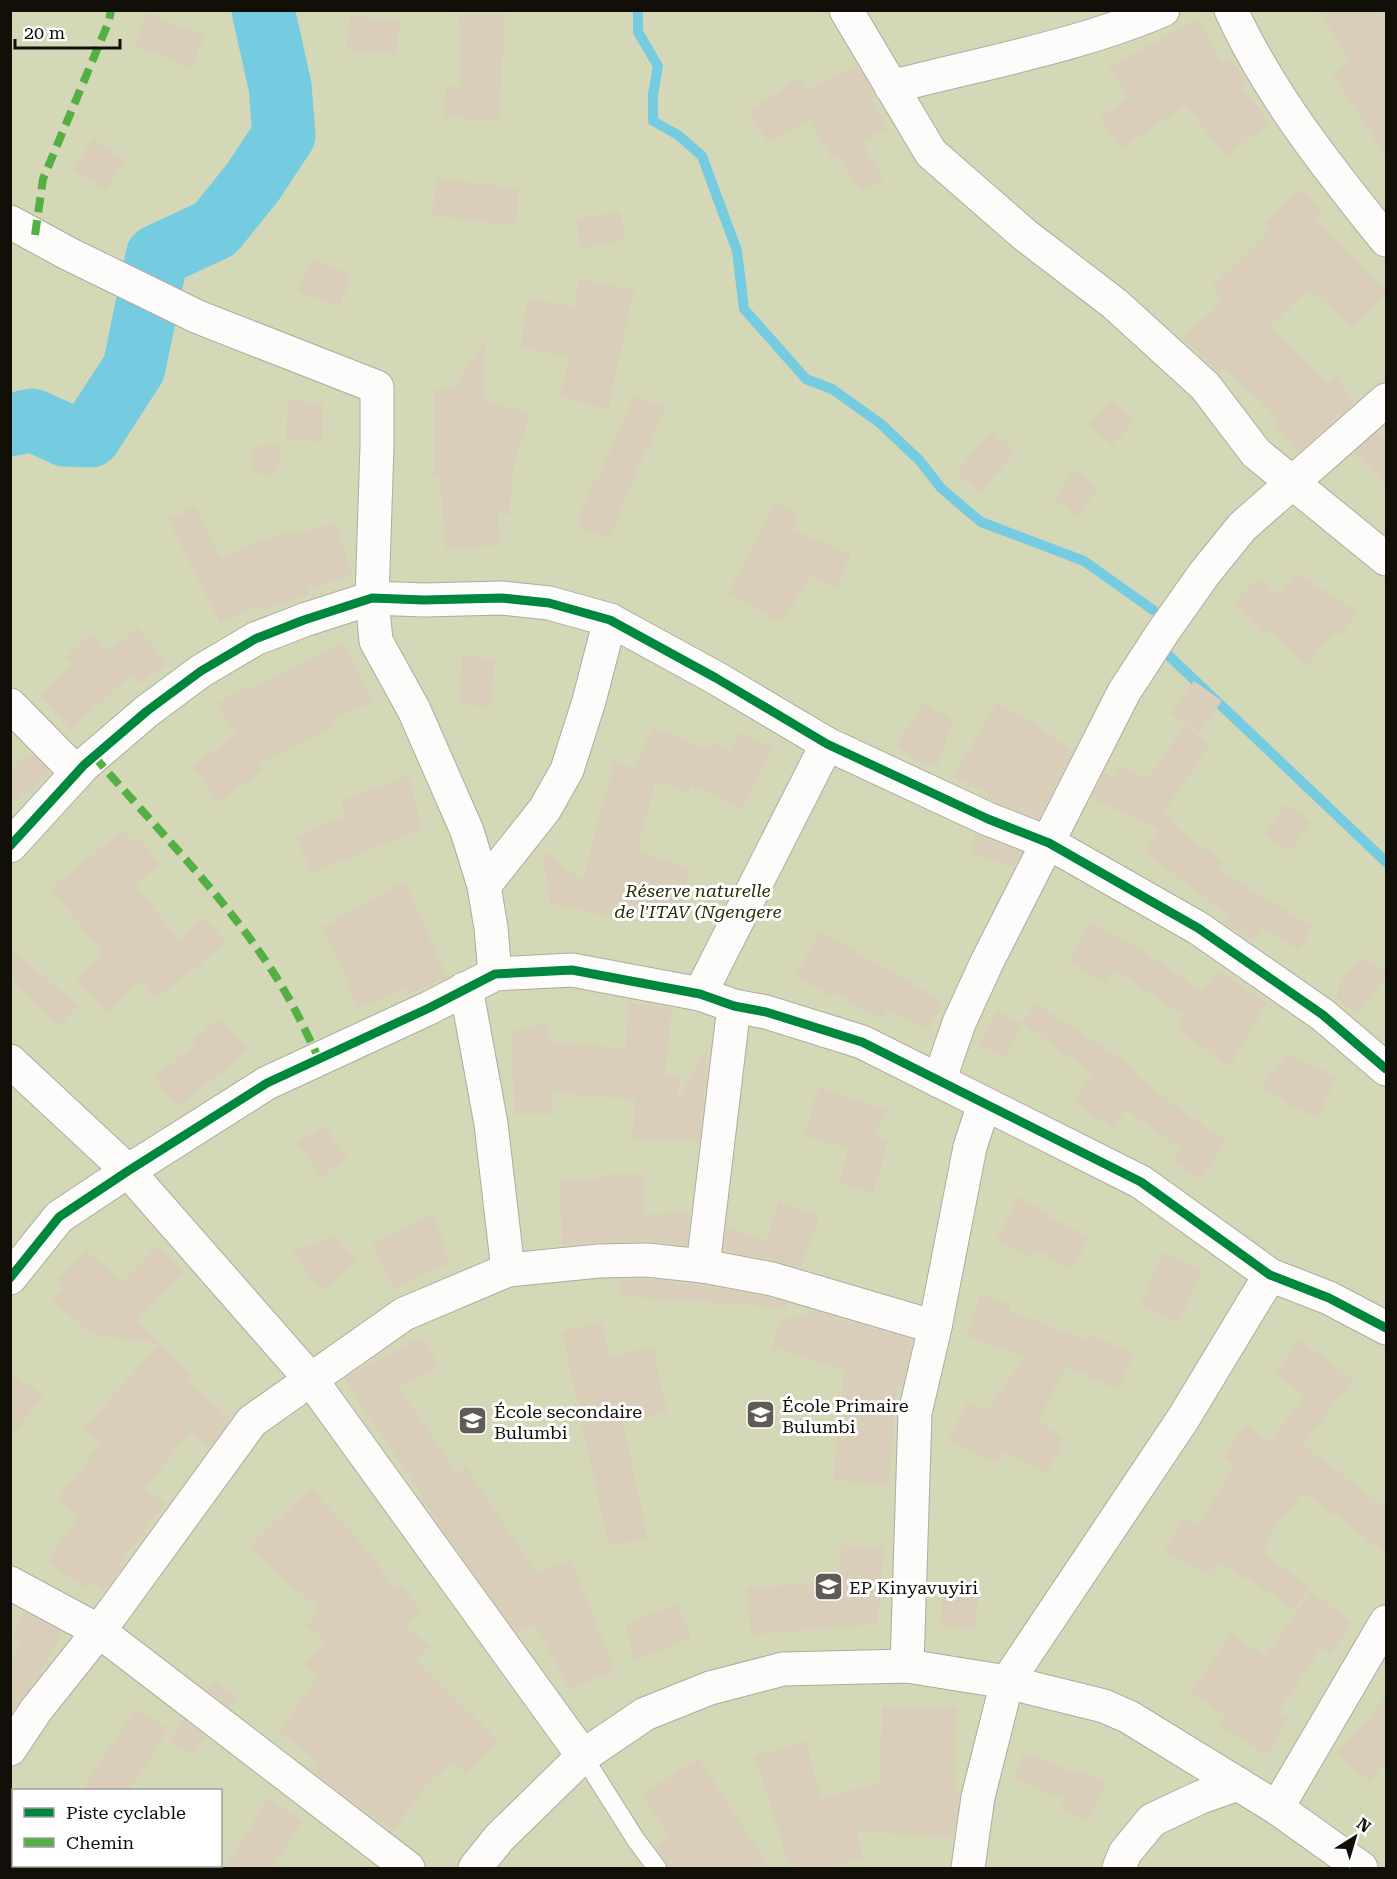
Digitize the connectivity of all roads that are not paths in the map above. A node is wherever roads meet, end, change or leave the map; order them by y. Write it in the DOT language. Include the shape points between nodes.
graph roads {
  1 [pos="846,10"];
  2 [pos="1163,10"];
  3 [pos="1232,10"];
  4 [pos="891,87"];
  5 [pos="10,222"];
  6 [pos="1386,240"];
  7 [pos="1386,400"];
  8 [pos="1290,483"];
  9 [pos="1386,559"];
  10 [pos="372,598"];
  11 [pos="610,620"];
  12 [pos="10,705"];
  13 [pos="827,744"];
  14 [pos="77,773"];
  15 [pos="1049,843"];
  16 [pos="10,846"];
  17 [pos="484,886"];
  18 [pos="495,974"];
  19 [pos="464,989"];
  20 [pos="700,994"];
  21 [pos="734,1006"];
  22 [pos="10,1061"];
  23 [pos="1386,1069"];
  24 [pos="939,1082"];
  25 [pos="984,1104"];
  26 [pos="128,1170"];
  27 [pos="703,1266"];
  28 [pos="508,1270"];
  29 [pos="1270,1275"];
  30 [pos="10,1278"];
  31 [pos="935,1327"];
  32 [pos="1386,1328"];
  33 [pos="312,1381"];
  34 [pos="10,1583"];
  35 [pos="1386,1622"];
  36 [pos="99,1631"];
  37 [pos="907,1666"];
  38 [pos="1007,1682"];
  39 [pos="10,1749"];
  40 [pos="583,1755"];
  41 [pos="1238,1784"];
  42 [pos="1277,1808"];
  43 [pos="408,1869"];
  44 [pos="475,1869"];
  45 [pos="657,1869"];
  46 [pos="968,1869"];
  47 [pos="1119,1869"];
  48 [pos="1361,1869"];
  1 -- 4 [label="street"];
  2 -- 4 [label="street" via="1128,25 1053,47"];
  3 -- 6 [label="street" via="1282,101"];
  4 -- 8 [label="street" via="931,153 1025,235 1115,304 1205,386 1256,453"];
  5 -- 10 [label="street" via="198,317 377,387"];
  7 -- 8 [label="street"];
  8 -- 9 [label="street"];
  8 -- 15 [label="street" via="1242,527 1163,632 1124,692"];
  10 -- 11 [label="street" via="502,598 549,603"];
  10 -- 14 [label="street" via="255,639 201,671 147,711"];
  10 -- 17 [label="street" via="376,641 414,710 467,831"];
  11 -- 13 [label="street"];
  11 -- 17 [label="street" via="567,771 545,809"];
  12 -- 14 [label="street"];
  13 -- 15 [label="street"];
  13 -- 20 [label="street"];
  14 -- 16 [label="street"];
  15 -- 23 [label="street" via="1198,928 1323,1015"];
  15 -- 24 [label="street" via="987,962 959,1023"];
  17 -- 18 [label="street"];
  18 -- 19 [label="street"];
  18 -- 20 [label="street" via="572,970"];
  19 -- 26 [label="street" via="267,1083"];
  19 -- 28 [label="street" via="491,1124"];
  20 -- 21 [label="street"];
  21 -- 24 [label="street" via="862,1042"];
  21 -- 27 [label="street"];
  22 -- 26 [label="street"];
  24 -- 25 [label="street"];
  25 -- 29 [label="street" via="1141,1182"];
  25 -- 31 [label="street" via="970,1147"];
  26 -- 30 [label="street" via="59,1217"];
  26 -- 33 [label="street"];
  27 -- 28 [label="street" via="647,1260"];
  27 -- 31 [label="street" via="772,1279"];
  28 -- 33 [label="street" via="404,1314"];
  29 -- 32 [label="street" via="1329,1298"];
  29 -- 38 [label="street" via="1183,1419"];
  31 -- 37 [label="street" via="915,1413"];
  33 -- 36 [label="street" via="252,1421"];
  33 -- 40 [label="street"];
  34 -- 36 [label="street"];
  35 -- 42 [label="street"];
  36 -- 39 [label="street"];
  36 -- 43 [label="street"];
  37 -- 38 [label="street"];
  37 -- 40 [label="street" via="783,1669 710,1688 645,1714"];
  38 -- 41 [label="street" via="1112,1710"];
  38 -- 46 [label="street" via="978,1797"];
  40 -- 44 [label="street" via="499,1838"];
  40 -- 45 [label="lane"];
  41 -- 42 [label="street"];
  41 -- 47 [label="street" via="1152,1820 1125,1853"];
  42 -- 48 [label="street"];
}
